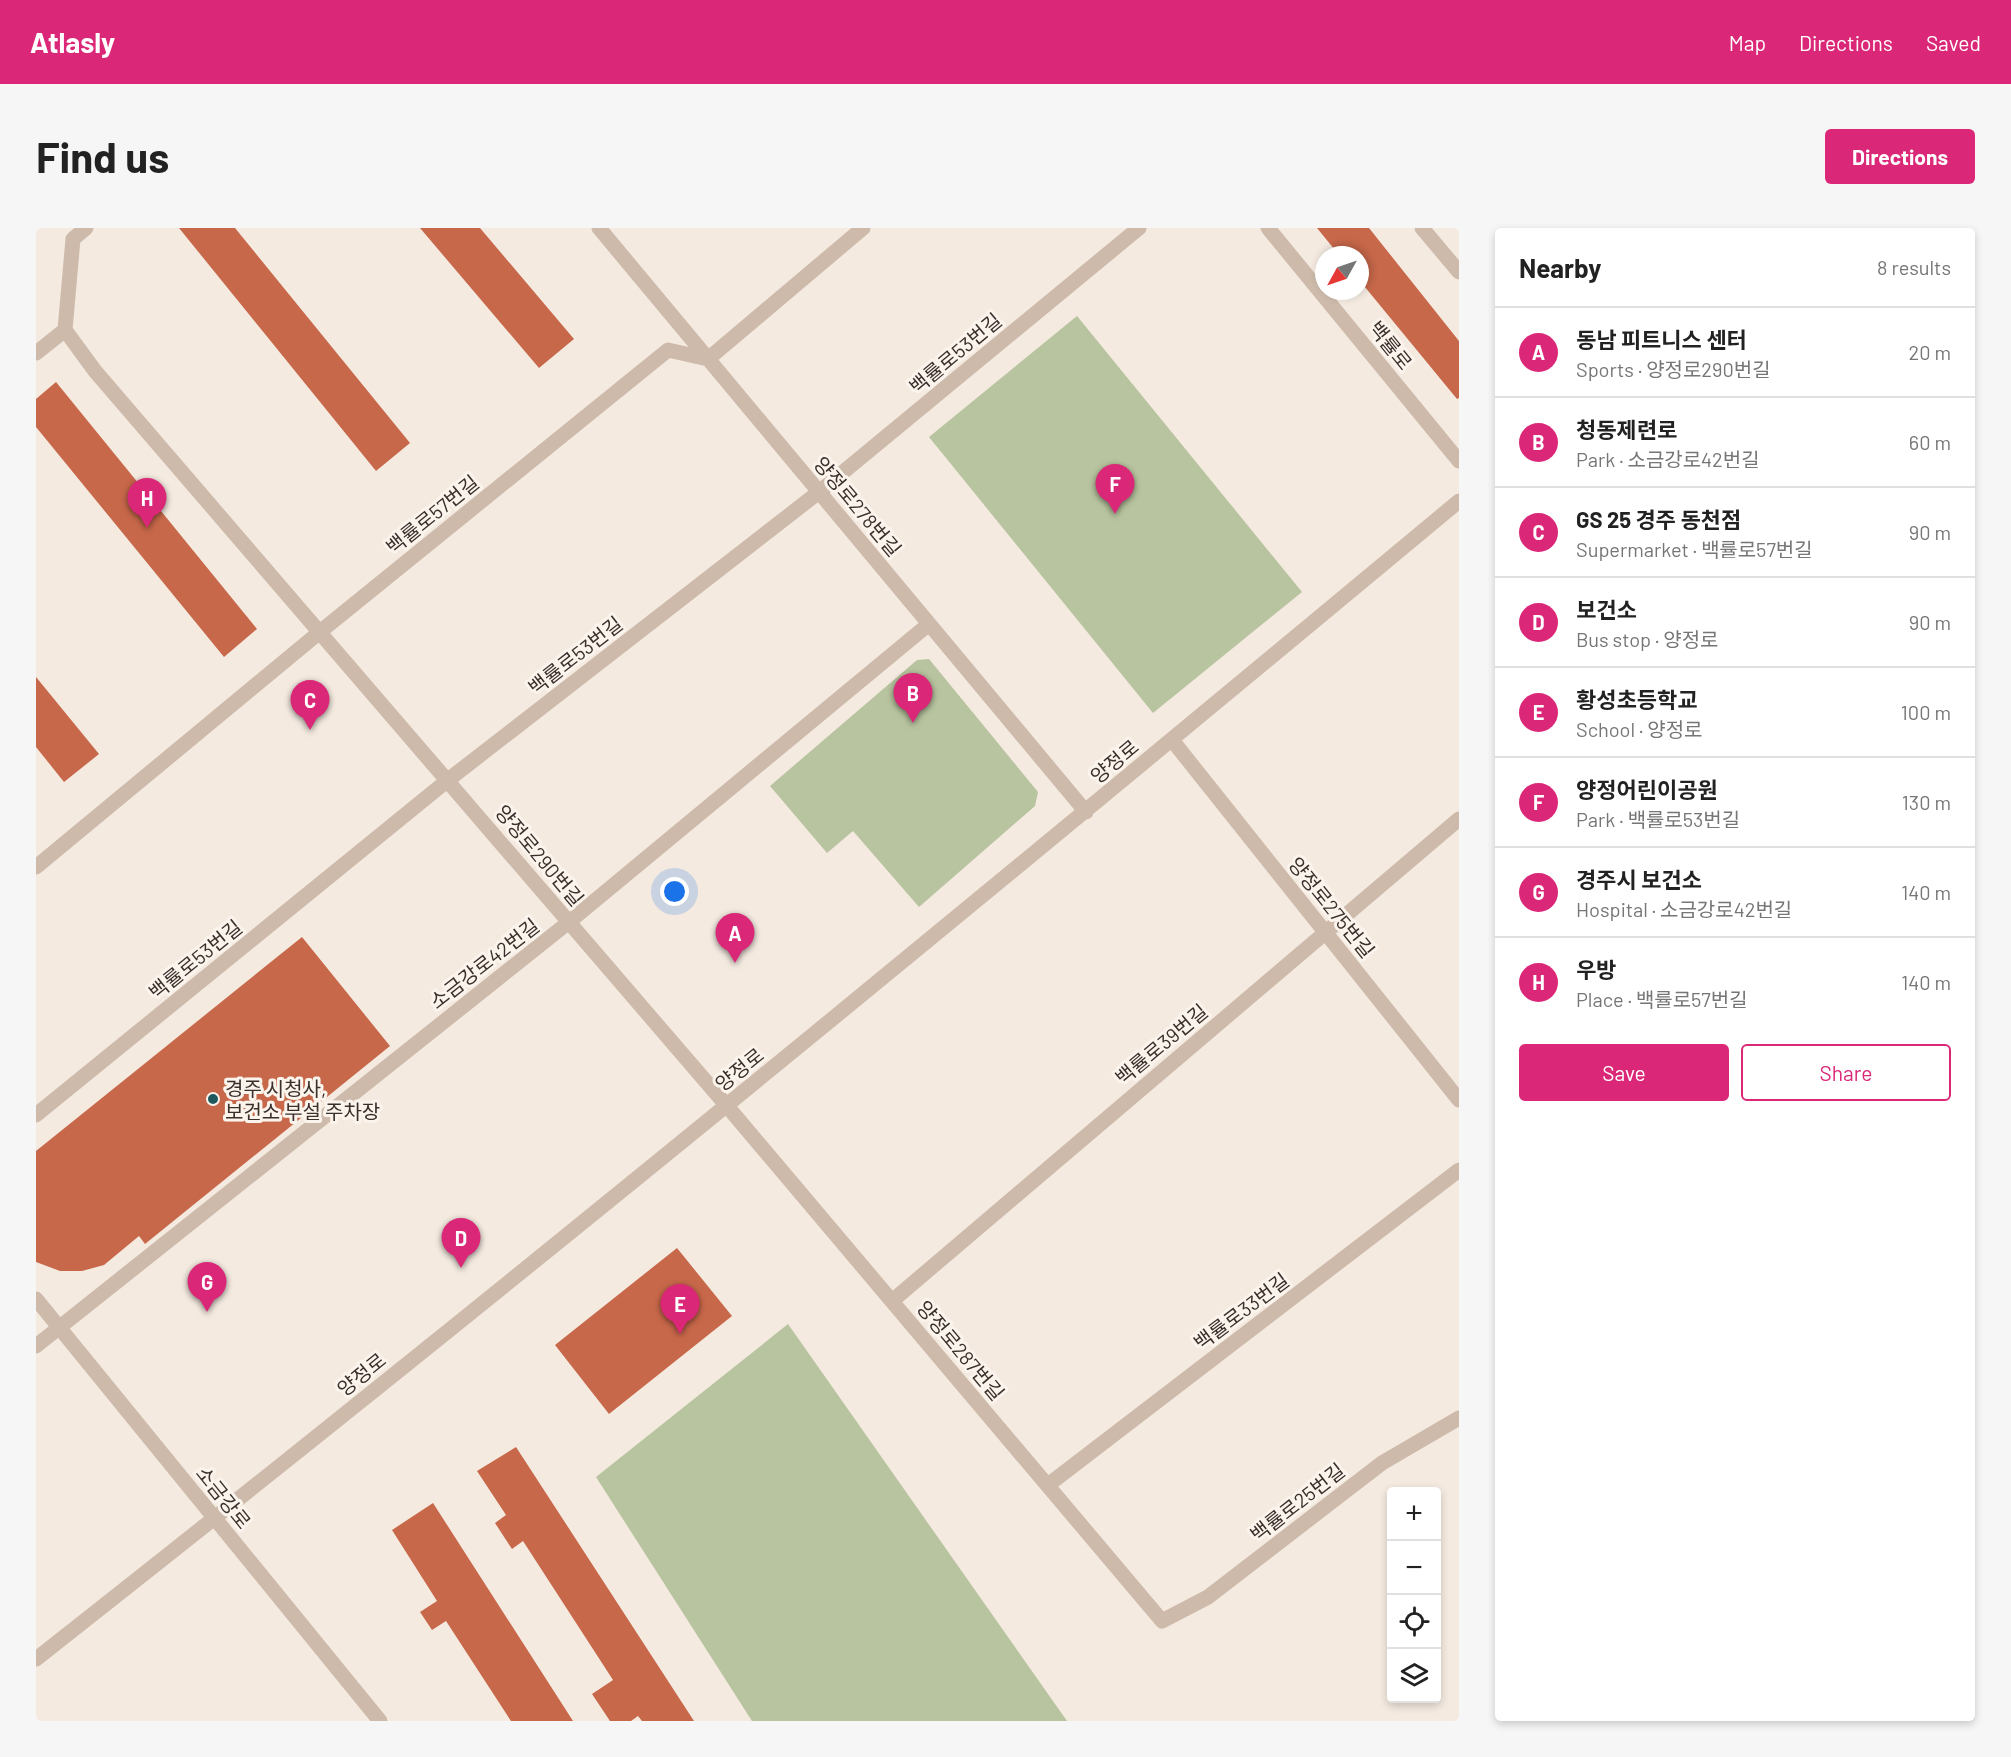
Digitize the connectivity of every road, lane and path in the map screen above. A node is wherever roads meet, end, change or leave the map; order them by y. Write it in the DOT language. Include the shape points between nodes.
graph roads {
  1 [pos="86,228"];
  2 [pos="598,228"];
  3 [pos="863,228"];
  4 [pos="1139,228"];
  5 [pos="1268,228"];
  6 [pos="1422,228"];
  7 [pos="1459,272"];
  8 [pos="64,330"];
  9 [pos="36,353"];
  10 [pos="708,358"];
  11 [pos="1459,461"];
  12 [pos="819,492"];
  13 [pos="1459,501"];
  14 [pos="929,624"];
  15 [pos="321,631"];
  16 [pos="1172,740"];
  17 [pos="448,780"];
  18 [pos="1086,812"];
  19 [pos="1459,819"];
  20 [pos="36,867"];
  21 [pos="569,922"];
  22 [pos="1325,932"];
  23 [pos="1459,1100"];
  24 [pos="727,1106"];
  25 [pos="36,1115"];
  26 [pos="1459,1170"];
  27 [pos="36,1299"];
  28 [pos="892,1301"];
  29 [pos="59,1327"];
  30 [pos="36,1346"];
  31 [pos="1459,1418"];
  32 [pos="1048,1485"];
  33 [pos="214,1519"];
  34 [pos="1162,1621"];
  35 [pos="36,1659"];
  36 [pos="370,1718"];
  1 -- 8 [label="street" via="73,239"];
  2 -- 10 [label="street, 양정로278번길"];
  3 -- 10 [label="street"];
  4 -- 12 [label="street, 백률로53번길"];
  5 -- 11 [label="street, 백률로"];
  6 -- 7 [label="street"];
  8 -- 9 [label="street"];
  8 -- 15 [label="street, 양정로290번길" via="94,371"];
  10 -- 12 [label="street, 양정로278번길"];
  10 -- 15 [label="street, 백률로57번길" via="668,350"];
  12 -- 14 [label="street, 양정로278번길"];
  12 -- 17 [label="street, 백률로53번길"];
  13 -- 16 [label="street, 양정로"];
  14 -- 18 [label="street, 양정로278번길"];
  14 -- 21 [label="street, 소금강로42번길"];
  15 -- 17 [label="street, 양정로290번길"];
  15 -- 20 [label="street, 백률로57번길"];
  16 -- 18 [label="street, 양정로"];
  16 -- 22 [label="street, 양정로275번길"];
  17 -- 21 [label="street, 양정로290번길"];
  17 -- 25 [label="street, 백률로53번길"];
  18 -- 24 [label="street, 양정로"];
  19 -- 22 [label="street, 백률로39번길"];
  21 -- 24 [label="street, 양정로290번길"];
  21 -- 29 [label="street, 소금강로42번길"];
  22 -- 23 [label="street, 양정로275번길"];
  22 -- 28 [label="street, 백률로39번길"];
  24 -- 28 [label="street, 양정로287번길"];
  24 -- 33 [label="street, 양정로"];
  26 -- 32 [label="street, 백률로33번길"];
  27 -- 29 [label="street, 소금강로"];
  28 -- 32 [label="street, 양정로287번길"];
  29 -- 30 [label="street, 소금강로42번길"];
  29 -- 33 [label="street, 소금강로"];
  31 -- 34 [label="street, 백률로25번길" via="1382,1463 1208,1597"];
  32 -- 34 [label="street, 양정로287번길"];
  33 -- 35 [label="street, 양정로"];
  33 -- 36 [label="street, 소금강로"];
}
